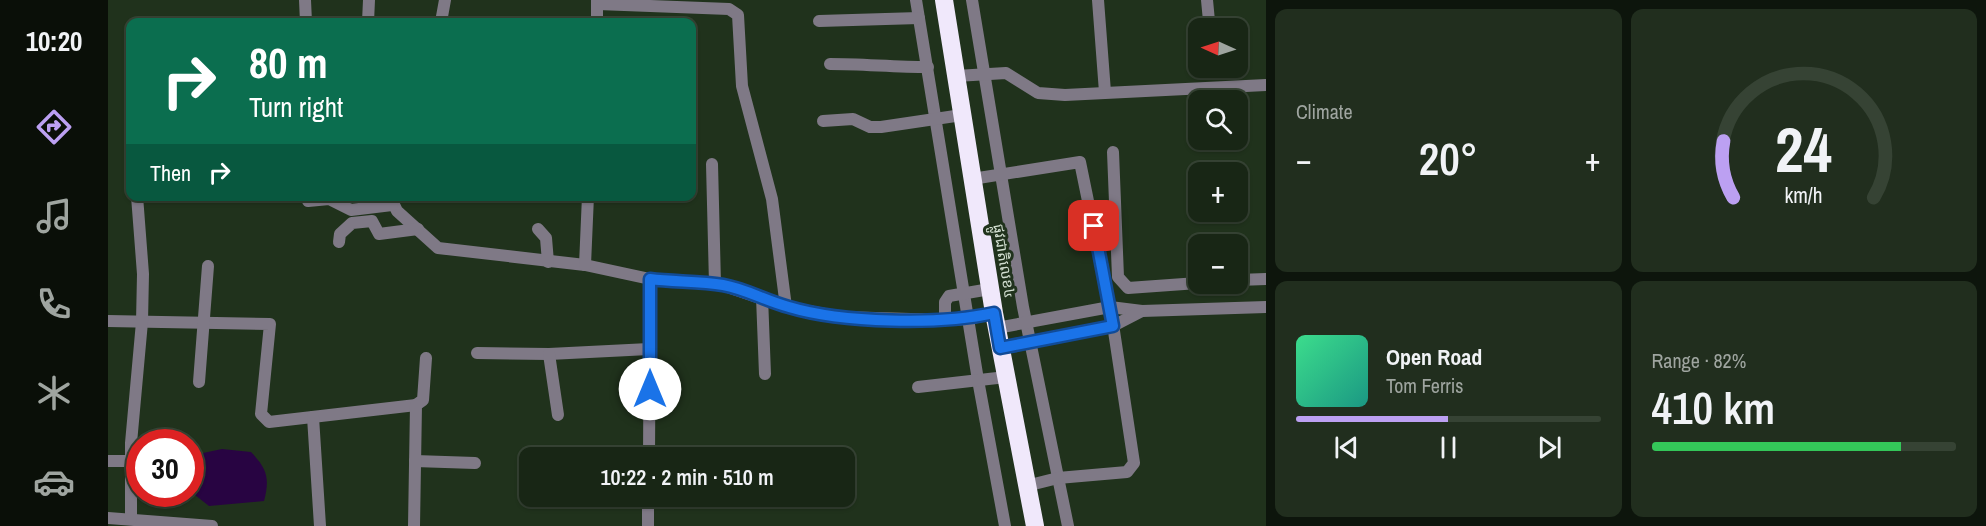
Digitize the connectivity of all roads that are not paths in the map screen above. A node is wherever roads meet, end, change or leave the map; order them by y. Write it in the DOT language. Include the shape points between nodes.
graph roads {
  1 [pos="305,0"];
  2 [pos="369,0"];
  3 [pos="445,0"];
  4 [pos="916,0"];
  5 [pos="944,0"];
  6 [pos="972,0"];
  7 [pos="1098,0"];
  8 [pos="1208,0"];
  9 [pos="598,2"];
  10 [pos="306,18"];
  11 [pos="368,18"];
  12 [pos="442,18"];
  13 [pos="597,18"];
  14 [pos="919,18"];
  15 [pos="1209,18"];
  16 [pos="819,21"];
  17 [pos="830,64"];
  18 [pos="928,67"];
  19 [pos="984,72"];
  20 [pos="956,76"];
  21 [pos="1266,85"];
  22 [pos="1105,92"];
  23 [pos="962,115"];
  24 [pos="935,120"];
  25 [pos="823,121"];
  26 [pos="1113,152"];
  27 [pos="712,164"];
  28 [pos="1001,174"];
  29 [pos="972,178"];
  30 [pos="137,201"];
  31 [pos="332,201"];
  32 [pos="391,201"];
  33 [pos="588,201"];
  34 [pos="418,229"];
  35 [pos="538,229"];
  36 [pos="339,242"];
  37 [pos="548,262"];
  38 [pos="585,265"];
  39 [pos="208,266"];
  40 [pos="650,279"];
  41 [pos="1266,279"];
  42 [pos="1248,280"];
  43 [pos="716,284"];
  44 [pos="1188,284"];
  45 [pos="990,289"];
  46 [pos="964,293"];
  47 [pos="762,297"];
  48 [pos="786,307"];
  49 [pos="1110,307"];
  50 [pos="1266,307"];
  51 [pos="1142,311"];
  52 [pos="969,319"];
  53 [pos="945,320"];
  54 [pos="995,320"];
  55 [pos="108,321"];
  56 [pos="142,322"];
  57 [pos="1026,322"];
  58 [pos="205,323"];
  59 [pos="1113,326"];
  60 [pos="1031,342"];
  61 [pos="1000,348"];
  62 [pos="650,349"];
  63 [pos="477,353"];
  64 [pos="549,354"];
  65 [pos="426,358"];
  66 [pos="765,374"];
  67 [pos="1006,377"];
  68 [pos="978,380"];
  69 [pos="200,382"];
  70 [pos="918,387"];
  71 [pos="416,405"];
  72 [pos="558,415"];
  73 [pos="313,417"];
  74 [pos="135,429"];
  75 [pos="649,447"];
  76 [pos="108,461"];
  77 [pos="126,461"];
  78 [pos="415,461"];
  79 [pos="475,463"];
  80 [pos="1058,478"];
  81 [pos="1026,486"];
  82 [pos="131,507"];
  83 [pos="648,507"];
  84 [pos="108,518"];
  85 [pos="131,519"];
  86 [pos="212,526"];
  87 [pos="320,526"];
  88 [pos="414,526"];
  89 [pos="648,526"];
  90 [pos="1005,526"];
  91 [pos="1035,526"];
  92 [pos="1068,526"];
  1 -- 10 [label="street"];
  2 -- 11 [label="street"];
  3 -- 12 [label="street"];
  4 -- 14 [label="street"];
  5 -- 20 [label="highway, ផ្លូវជាតិលេខ៤"];
  6 -- 19 [label="street"];
  7 -- 22 [label="street"];
  8 -- 15 [label="street"];
  9 -- 13 [label="street"];
  9 -- 48 [label="street" via="729,9 738,15 742,86 772,199"];
  14 -- 16 [label="street"];
  14 -- 18 [label="street"];
  17 -- 18 [label="street"];
  18 -- 24 [label="street"];
  19 -- 20 [label="street"];
  19 -- 22 [label="street" via="1006,73 1038,93"];
  19 -- 28 [label="street"];
  20 -- 23 [label="highway, ផ្លូវជាតិលេខ៤"];
  21 -- 22 [label="street"];
  23 -- 24 [label="street"];
  23 -- 29 [label="highway, ផ្លូវជាតិលេខ៤"];
  24 -- 25 [label="street" via="881,127 870,127 853,119"];
  24 -- 46 [label="street"];
  26 -- 44 [label="street" via="1118,276 1123,285 1128,288"];
  27 -- 43 [label="street"];
  28 -- 29 [label="street"];
  28 -- 49 [label="street" via="1080,162"];
  28 -- 57 [label="street"];
  29 -- 45 [label="highway, ផ្លូវជាតិលេខ៤"];
  30 -- 56 [label="street"];
  31 -- 32 [label="street" via="351,210"];
  32 -- 34 [label="street"];
  33 -- 38 [label="street"];
  34 -- 36 [label="street" via="379,234 372,221 360,222 344,228"];
  34 -- 37 [label="street" via="438,248"];
  35 -- 37 [label="street" via="546,238"];
  37 -- 38 [label="street"];
  38 -- 40 [label="street"];
  39 -- 58 [label="street"];
  40 -- 43 [label="street"];
  40 -- 62 [label="street"];
  41 -- 42 [label="street"];
  43 -- 47 [label="street"];
  45 -- 46 [label="street"];
  45 -- 54 [label="highway, ផ្លូវជាតិលេខ៤"];
  46 -- 52 [label="street"];
  46 -- 53 [label="street" via="949,296"];
  47 -- 48 [label="street"];
  47 -- 66 [label="street"];
  48 -- 53 [label="street" via="841,317"];
  49 -- 51 [label="street"];
  49 -- 57 [label="street"];
  49 -- 59 [label="street"];
  50 -- 51 [label="street"];
  51 -- 59 [label="street"];
  52 -- 53 [label="street"];
  52 -- 54 [label="street"];
  52 -- 68 [label="street"];
  54 -- 57 [label="street"];
  54 -- 61 [label="highway, ផ្លូវជាតិលេខ៤"];
  55 -- 56 [label="street"];
  56 -- 58 [label="street"];
  56 -- 74 [label="street" via="134,382"];
  57 -- 60 [label="street"];
  58 -- 69 [label="street"];
  58 -- 73 [label="street" via="270,324 261,414 270,422"];
  59 -- 60 [label="street"];
  59 -- 80 [label="street" via="1133,468 1127,472"];
  60 -- 61 [label="street"];
  60 -- 80 [label="street"];
  61 -- 67 [label="highway, ផ្លូវជាតិលេខ៤"];
  62 -- 64 [label="street"];
  62 -- 75 [label="street"];
  63 -- 64 [label="street"];
  64 -- 72 [label="street"];
  65 -- 71 [label="street" via="423,400"];
  67 -- 68 [label="street"];
  67 -- 81 [label="highway, ផ្លូវជាតិលេខ៤"];
  68 -- 70 [label="street"];
  68 -- 90 [label="street"];
  71 -- 73 [label="street"];
  71 -- 78 [label="street"];
  73 -- 87 [label="street"];
  76 -- 77 [label="street"];
  78 -- 79 [label="street"];
  78 -- 88 [label="street"];
  80 -- 81 [label="street"];
  80 -- 92 [label="street"];
  81 -- 91 [label="highway, ផ្លូវជាតិលេខ៤"];
  82 -- 85 [label="street"];
  83 -- 89 [label="street"];
  84 -- 85 [label="street"];
  85 -- 86 [label="street"];
}
